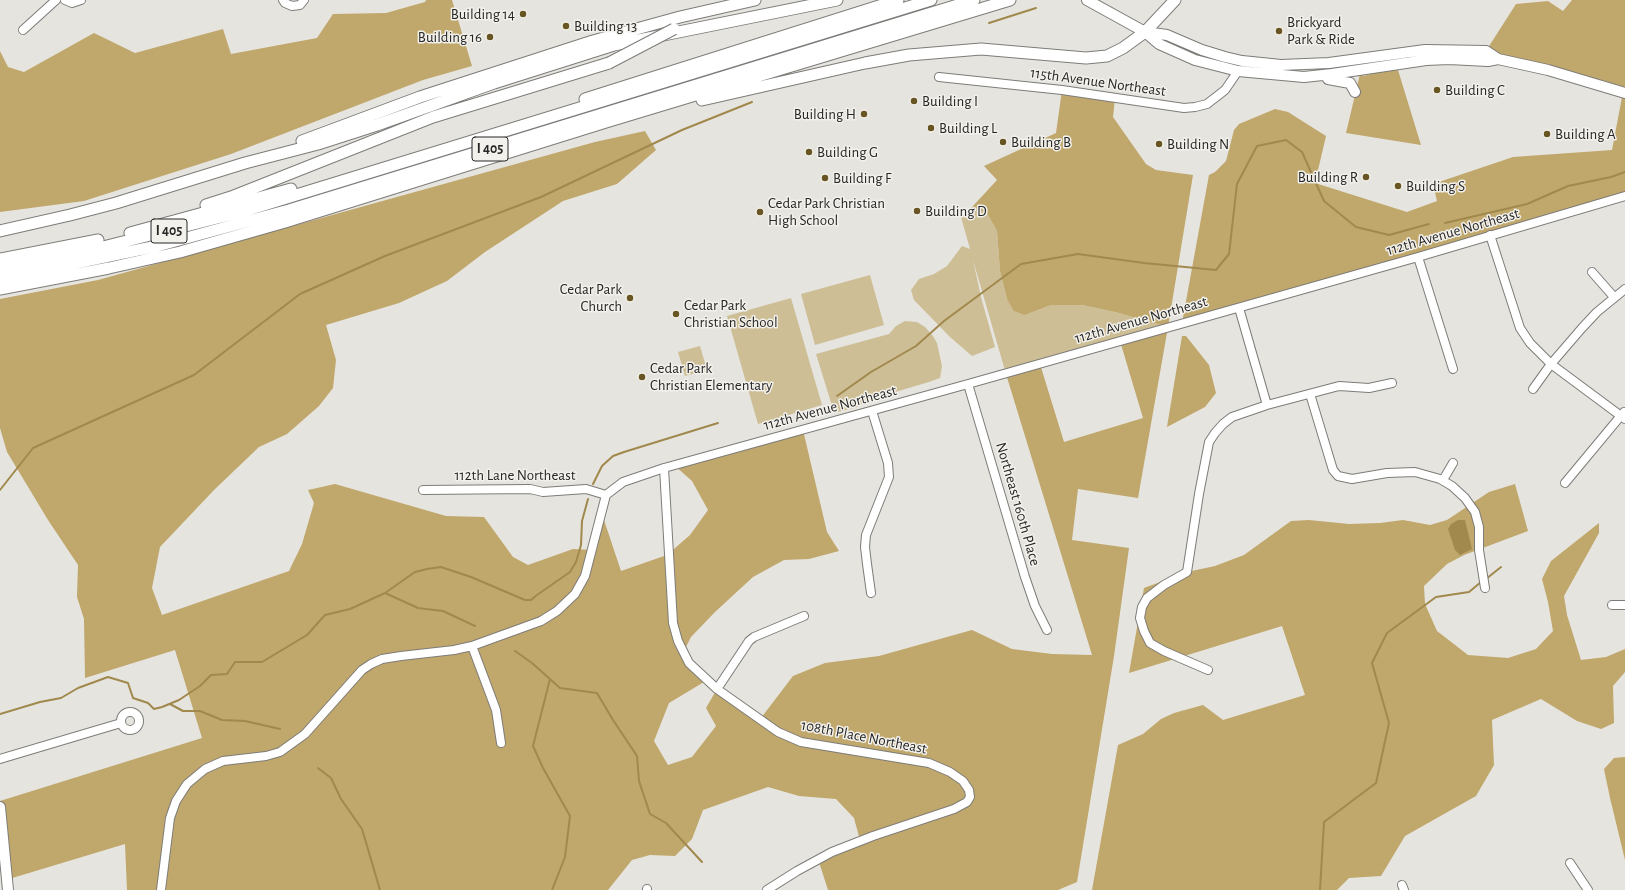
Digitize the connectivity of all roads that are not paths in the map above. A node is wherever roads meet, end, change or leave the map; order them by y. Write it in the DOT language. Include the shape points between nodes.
graph roads {
  1 [pos="56,0"];
  2 [pos="65,0"];
  3 [pos="81,0"];
  4 [pos="283,0"];
  5 [pos="304,0"];
  6 [pos="756,0"];
  7 [pos="837,0"];
  8 [pos="898,0"];
  9 [pos="932,0"];
  10 [pos="974,0"];
  11 [pos="1010,0"];
  12 [pos="1087,0"];
  13 [pos="1175,0"];
  14 [pos="734,5"];
  15 [pos="23,30"];
  16 [pos="1145,32"];
  17 [pos="1372,58"];
  18 [pos="1498,59"];
  19 [pos="1416,62"];
  20 [pos="1238,71"];
  21 [pos="939,77"];
  22 [pos="1304,77"];
  23 [pos="1355,92"];
  24 [pos="1625,93"];
  25 [pos="606,122"];
  26 [pos="246,163"];
  27 [pos="1625,196"];
  28 [pos="0,231"];
  29 [pos="129,233"];
  30 [pos="1490,235"];
  31 [pos="1418,257"];
  32 [pos="0,259"];
  33 [pos="0,267"];
  34 [pos="1592,272"];
  35 [pos="0,278"];
  36 [pos="0,289"];
  37 [pos="1625,289"];
  38 [pos="1614,297"];
  39 [pos="1239,308"];
  40 [pos="1551,364"];
  41 [pos="1452,369"];
  42 [pos="1392,383"];
  43 [pos="968,384"];
  44 [pos="1533,388"];
  45 [pos="1310,394"];
  46 [pos="1267,405"];
  47 [pos="872,411"];
  48 [pos="1624,416"];
  49 [pos="1453,463"];
  50 [pos="664,468"];
  51 [pos="1443,480"];
  52 [pos="1565,483"];
  53 [pos="422,490"];
  54 [pos="606,495"];
  55 [pos="1485,588"];
  56 [pos="871,593"];
  57 [pos="1612,605"];
  58 [pos="1625,605"];
  59 [pos="804,616"];
  60 [pos="1047,630"];
  61 [pos="472,646"];
  62 [pos="1208,670"];
  63 [pos="717,689"];
  64 [pos="121,723"];
  65 [pos="501,743"];
  66 [pos="0,758"];
  67 [pos="0,813"];
  68 [pos="1570,863"];
  69 [pos="8,890"];
  70 [pos="161,890"];
  71 [pos="768,890"];
  72 [pos="1588,890"];
  1 -- 15 [label="street"];
  2 -- 3 [label="street" via="72,3"];
  4 -- 5 [label="street" via="292,6 300,5"];
  6 -- 14 [label="highway"];
  7 -- 26 [label="highway" via="614,45 494,83 318,144"];
  8 -- 29 [label="highway, I 405" via="396,158"];
  9 -- 33 [label="highway, I 405" via="240,212 103,247"];
  10 -- 35 [label="highway, I 405" via="289,210 156,246"];
  11 -- 25 [label="highway, I 405"];
  12 -- 16 [label="main road"];
  13 -- 16 [label="highway"];
  14 -- 26 [label="highway" via="640,27 578,45 442,90"];
  14 -- 29 [label="highway, bridge" via="688,23 609,63 432,117 231,197 146,222"];
  16 -- 17 [label="main road" via="1167,35 1202,50 1242,61 1281,66"];
  16 -- 20 [label="main road" via="1159,44 1195,60"];
  16 -- 25 [label="highway" via="1123,48 1097,58 982,49 909,55"];
  17 -- 18 [label="main road" via="1448,49 1486,51"];
  17 -- 19 [label="main road" via="1380,62"];
  17 -- 22 [label="main road" via="1363,64 1323,70"];
  18 -- 19 [label="main road"];
  18 -- 24 [label="main road" via="1548,70"];
  19 -- 22 [label="main road"];
  20 -- 21 [label="street, 115th Avenue Northeast" via="1225,90 1207,104 1184,108 1062,90"];
  20 -- 22 [label="main road"];
  22 -- 23 [label="main road" via="1342,80 1350,83"];
  25 -- 36 [label="highway, I 405" via="350,203 180,252"];
  26 -- 28 [label="highway" via="116,203"];
  27 -- 30 [label="street, 112th Avenue Northeast"];
  29 -- 32 [label="highway, I 405"];
  30 -- 31 [label="street, 112th Avenue Northeast"];
  30 -- 40 [label="street" via="1520,328 1530,343"];
  31 -- 39 [label="street, 112th Avenue Northeast"];
  31 -- 41 [label="street"];
  34 -- 38 [label="street"];
  37 -- 38 [label="street"];
  38 -- 40 [label="street" via="1582,328"];
  39 -- 43 [label="street, 112th Avenue Northeast"];
  39 -- 46 [label="street"];
  40 -- 44 [label="street"];
  40 -- 48 [label="street"];
  42 -- 45 [label="street" via="1369,388 1339,386"];
  43 -- 47 [label="street, 112th Avenue Northeast"];
  43 -- 60 [label="street, Northeast 160th Place" via="1025,577"];
  45 -- 46 [label="street"];
  45 -- 51 [label="street" via="1333,470 1338,476 1352,479 1387,473 1415,472"];
  46 -- 62 [label="street" via="1232,417 1209,442 1187,572 1147,598 1142,607 1140,618 1150,643"];
  47 -- 50 [label="street, 112th Avenue Northeast"];
  47 -- 56 [label="street" via="888,463 888,477 866,534 866,558"];
  48 -- 52 [label="street"];
  49 -- 51 [label="street"];
  50 -- 54 [label="street, 112th Avenue Northeast" via="623,482"];
  50 -- 63 [label="street, 108th Place Northeast" via="673,623 678,641 689,663"];
  51 -- 55 [label="street" via="1465,498 1475,512 1479,527 1479,550"];
  53 -- 54 [label="street, 112th Lane Northeast" via="530,489 543,492 586,489"];
  54 -- 61 [label="street" via="585,576 575,594 557,611 541,621"];
  57 -- 58 [label="street"];
  59 -- 63 [label="street" via="754,636"];
  61 -- 65 [label="street" via="496,710"];
  61 -- 70 [label="street" via="382,660 362,670 305,734 280,752 223,761 205,769 187,784 174,806 170,818"];
  63 -- 71 [label="street, 108th Place Northeast" via="778,732 801,742 929,763 950,772 963,781 969,790 970,797 967,802 954,809 832,852"];
  64 -- 66 [label="street"];
  67 -- 69 [label="main road"];
  68 -- 72 [label="street"];
}
